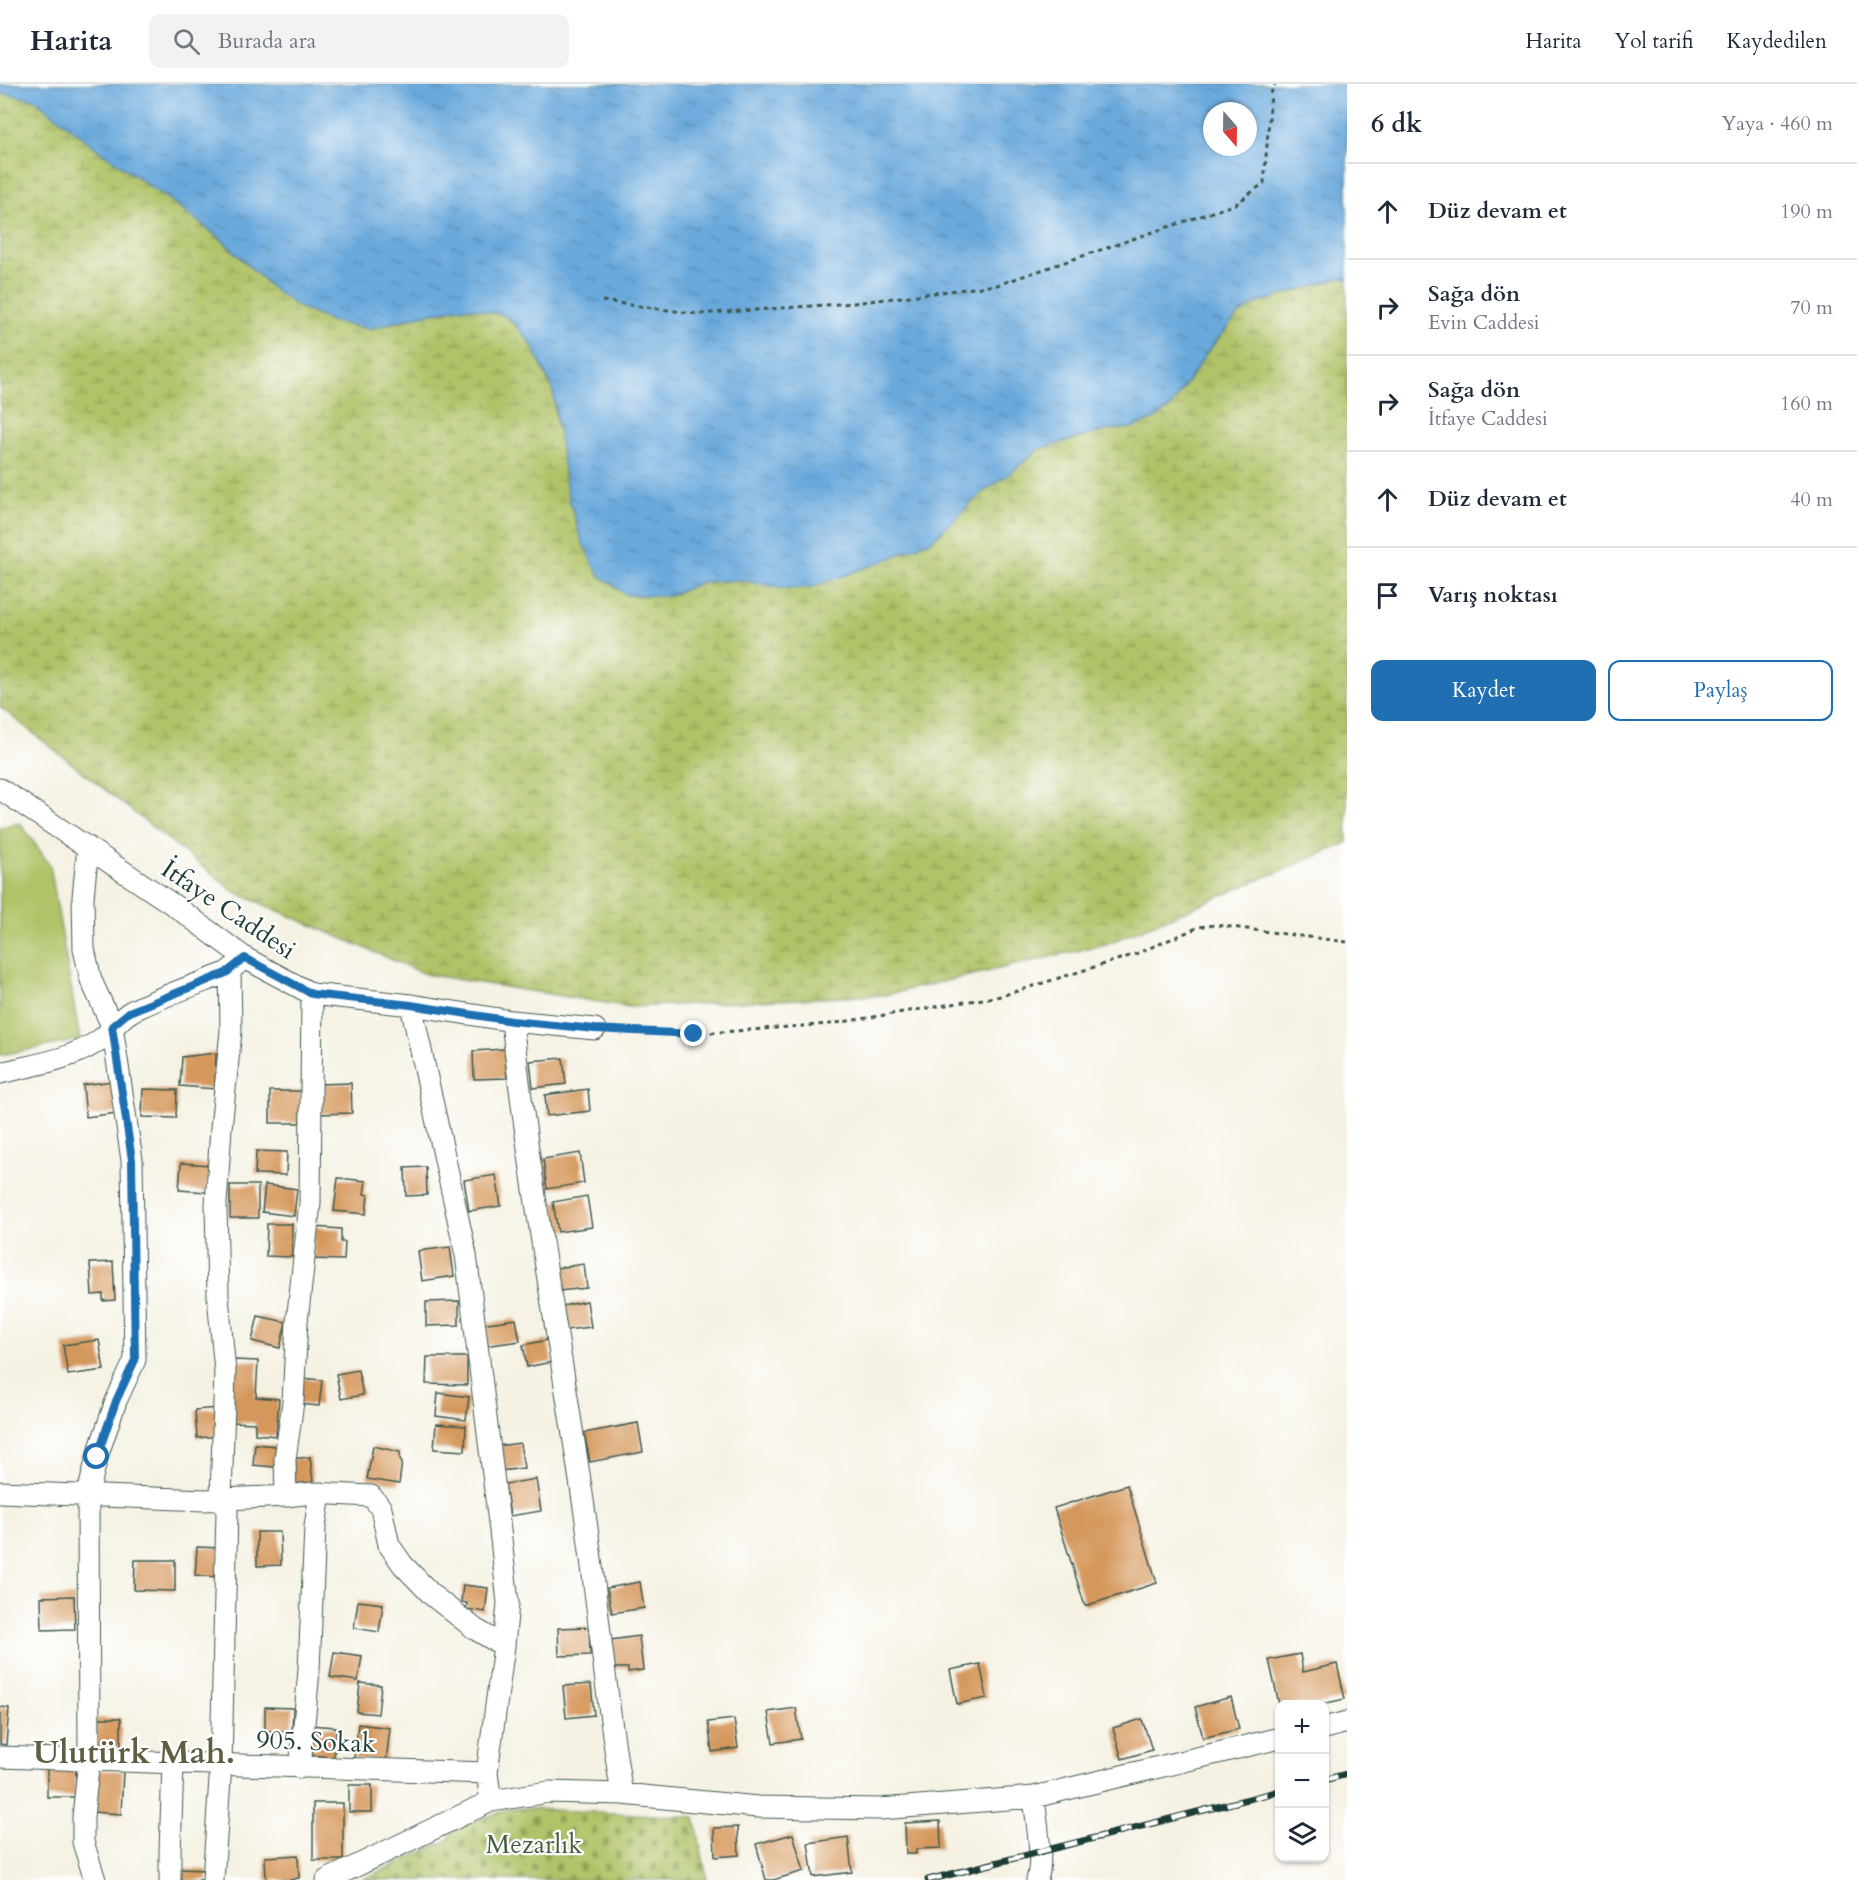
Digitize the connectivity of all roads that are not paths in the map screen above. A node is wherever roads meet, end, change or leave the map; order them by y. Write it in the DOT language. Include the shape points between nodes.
graph roads {
  1 [pos="0,789"];
  2 [pos="88,847"];
  3 [pos="238,964"];
  4 [pos="312,994"];
  5 [pos="411,1005"];
  6 [pos="512,1021"];
  7 [pos="112,1026"];
  8 [pos="595,1029"];
  9 [pos="0,1073"];
  10 [pos="0,1492"];
  11 [pos="320,1493"];
  12 [pos="88,1494"];
  13 [pos="286,1496"];
  14 [pos="221,1498"];
  15 [pos="504,1646"];
  16 [pos="1347,1722"];
  17 [pos="1329,1727"];
  18 [pos="1275,1739"];
  19 [pos="0,1757"];
  20 [pos="89,1759"];
  21 [pos="173,1763"];
  22 [pos="221,1764"];
  23 [pos="300,1768"];
  24 [pos="487,1773"];
  25 [pos="622,1794"];
  26 [pos="1034,1797"];
  27 [pos="491,1801"];
  28 [pos="95,1880"];
  29 [pos="170,1880"];
  30 [pos="213,1880"];
  31 [pos="327,1880"];
  32 [pos="1037,1880"];
  1 -- 2 [label="street, İtfaye Caddesi"];
  2 -- 3 [label="street, İtfaye Caddesi" via="175,906"];
  2 -- 7 [label="street" via="83,897 84,949 91,980"];
  3 -- 4 [label="street, İtfaye Caddesi"];
  3 -- 7 [label="street" via="129,1012"];
  3 -- 14 [label="street" via="216,1204 218,1297 225,1371"];
  4 -- 5 [label="street, İtfaye Caddesi"];
  4 -- 13 [label="street" via="310,1203 285,1459"];
  5 -- 6 [label="street, İtfaye Caddesi"];
  5 -- 15 [label="street" via="466,1255 508,1603"];
  6 -- 8 [label="street, İtfaye Caddesi"];
  6 -- 25 [label="street" via="522,1113 587,1528"];
  7 -- 9 [label="street" via="101,1039 52,1062"];
  7 -- 12 [label="street" via="132,1160 135,1360 116,1401"];
  10 -- 12 [label="street"];
  11 -- 13 [label="street"];
  11 -- 15 [label="street" via="371,1496 381,1508 390,1545 403,1565 433,1596"];
  11 -- 23 [label="street"];
  12 -- 14 [label="street"];
  12 -- 20 [label="street"];
  13 -- 14 [label="street"];
  14 -- 22 [label="street" via="227,1511"];
  15 -- 24 [label="street"];
  16 -- 17 [label="street"];
  18 -- 26 [label="street"];
  19 -- 20 [label="street, 905. Sokak"];
  20 -- 21 [label="street, 905. Sokak"];
  20 -- 28 [label="street" via="83,1842"];
  21 -- 22 [label="street, 905. Sokak"];
  21 -- 29 [label="street"];
  22 -- 23 [label="street, 905. Sokak"];
  22 -- 30 [label="street"];
  23 -- 24 [label="street, 905. Sokak"];
  24 -- 27 [label="street"];
  25 -- 26 [label="street" via="758,1808 880,1809"];
  25 -- 27 [label="street" via="549,1792"];
  26 -- 32 [label="street" via="1039,1852"];
  27 -- 31 [label="street"];
}
